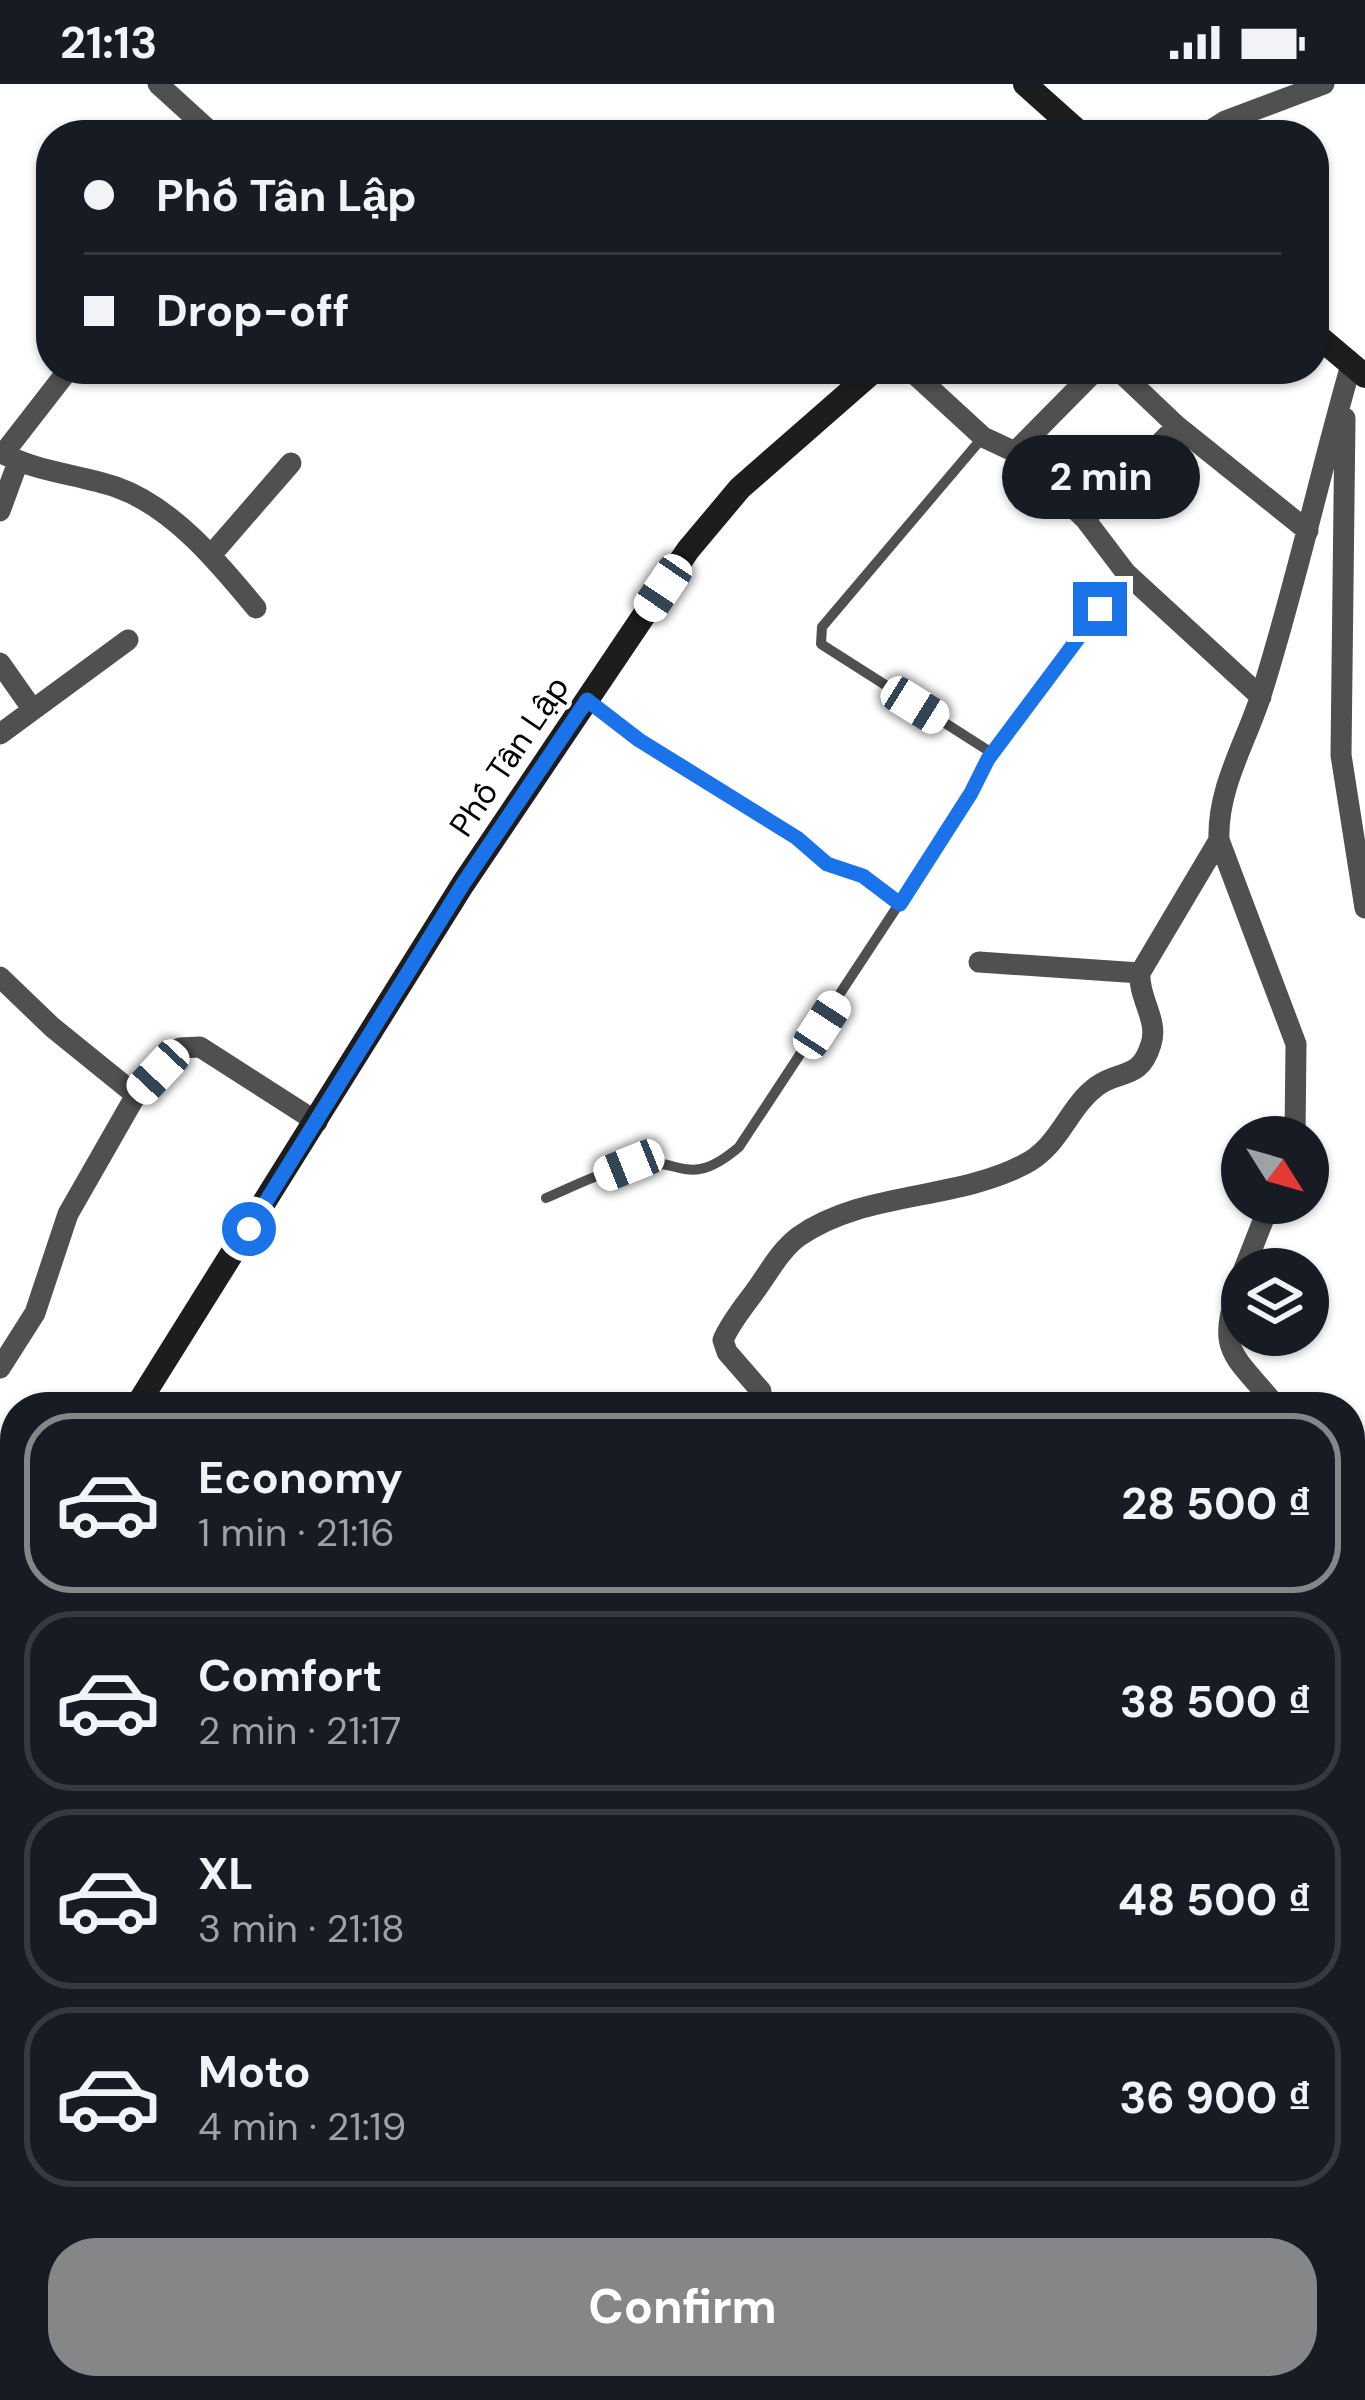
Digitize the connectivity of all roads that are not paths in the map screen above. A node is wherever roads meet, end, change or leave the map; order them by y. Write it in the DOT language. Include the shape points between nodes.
graph roads {
  1 [pos="158,84"];
  2 [pos="1024,84"];
  3 [pos="1324,84"];
  4 [pos="198,120"];
  5 [pos="1065,120"];
  6 [pos="1228,120"];
  7 [pos="1329,349"];
  8 [pos="1354,375"];
  9 [pos="58,384"];
  10 [pos="859,384"];
  11 [pos="925,384"];
  12 [pos="1082,384"];
  13 [pos="1133,384"];
  14 [pos="1177,427"];
  15 [pos="983,437"];
  16 [pos="1015,452"];
  17 [pos="7,456"];
  18 [pos="292,463"];
  19 [pos="0,511"];
  20 [pos="1085,519"];
  21 [pos="1308,531"];
  22 [pos="212,554"];
  23 [pos="1126,573"];
  24 [pos="256,608"];
  25 [pos="128,640"];
  26 [pos="0,663"];
  27 [pos="1261,697"];
  28 [pos="587,700"];
  29 [pos="32,710"];
  30 [pos="0,734"];
  31 [pos="992,753"];
  32 [pos="1219,840"];
  33 [pos="900,904"];
  34 [pos="1365,908"];
  35 [pos="979,962"];
  36 [pos="1140,973"];
  37 [pos="0,977"];
  38 [pos="136,1095"];
  39 [pos="1295,1116"];
  40 [pos="317,1122"];
  41 [pos="546,1198"];
  42 [pos="1233,1356"];
  43 [pos="0,1368"];
  44 [pos="1256,1381"];
  45 [pos="761,1391"];
  46 [pos="146,1392"];
  47 [pos="1258,1392"];
  48 [pos="1265,1392"];
  1 -- 4 [label="street"];
  2 -- 5 [label="main road"];
  3 -- 6 [label="street"];
  7 -- 8 [label="main road"];
  8 -- 21 [label="street"];
  8 -- 34 [label="street" via="1341,755"];
  9 -- 17 [label="street"];
  10 -- 28 [label="main road, Phố Tân Lập" via="740,488"];
  11 -- 15 [label="street"];
  12 -- 16 [label="street"];
  13 -- 14 [label="street"];
  14 -- 20 [label="street"];
  14 -- 21 [label="street"];
  15 -- 16 [label="street"];
  15 -- 31 [label="lane" via="822,627 821,644"];
  16 -- 20 [label="street"];
  17 -- 19 [label="street"];
  17 -- 22 [label="street" via="122,489"];
  18 -- 22 [label="street"];
  20 -- 23 [label="street"];
  21 -- 27 [label="street"];
  22 -- 24 [label="street"];
  23 -- 27 [label="street"];
  23 -- 31 [label="lane"];
  25 -- 29 [label="street"];
  26 -- 29 [label="street"];
  27 -- 32 [label="street" via="1223,800"];
  28 -- 33 [label="lane" via="827,864 863,876"];
  28 -- 40 [label="main road, Phố Tân Lập"];
  29 -- 30 [label="street"];
  31 -- 33 [label="lane"];
  32 -- 36 [label="street"];
  32 -- 39 [label="street" via="1296,1044"];
  33 -- 41 [label="lane" via="740,1147 693,1173 629,1165"];
  35 -- 36 [label="street"];
  36 -- 45 [label="street" via="1150,1047 1133,1072 1095,1088 1038,1156 994,1178 833,1219 788,1246 723,1340"];
  37 -- 38 [label="street"];
  38 -- 40 [label="street" via="192,1045"];
  38 -- 43 [label="street" via="68,1214 35,1313"];
  40 -- 46 [label="main road, Phố Tân Lập"];
  42 -- 44 [label="street"];
  44 -- 47 [label="lane"];
  44 -- 48 [label="street"];
}
